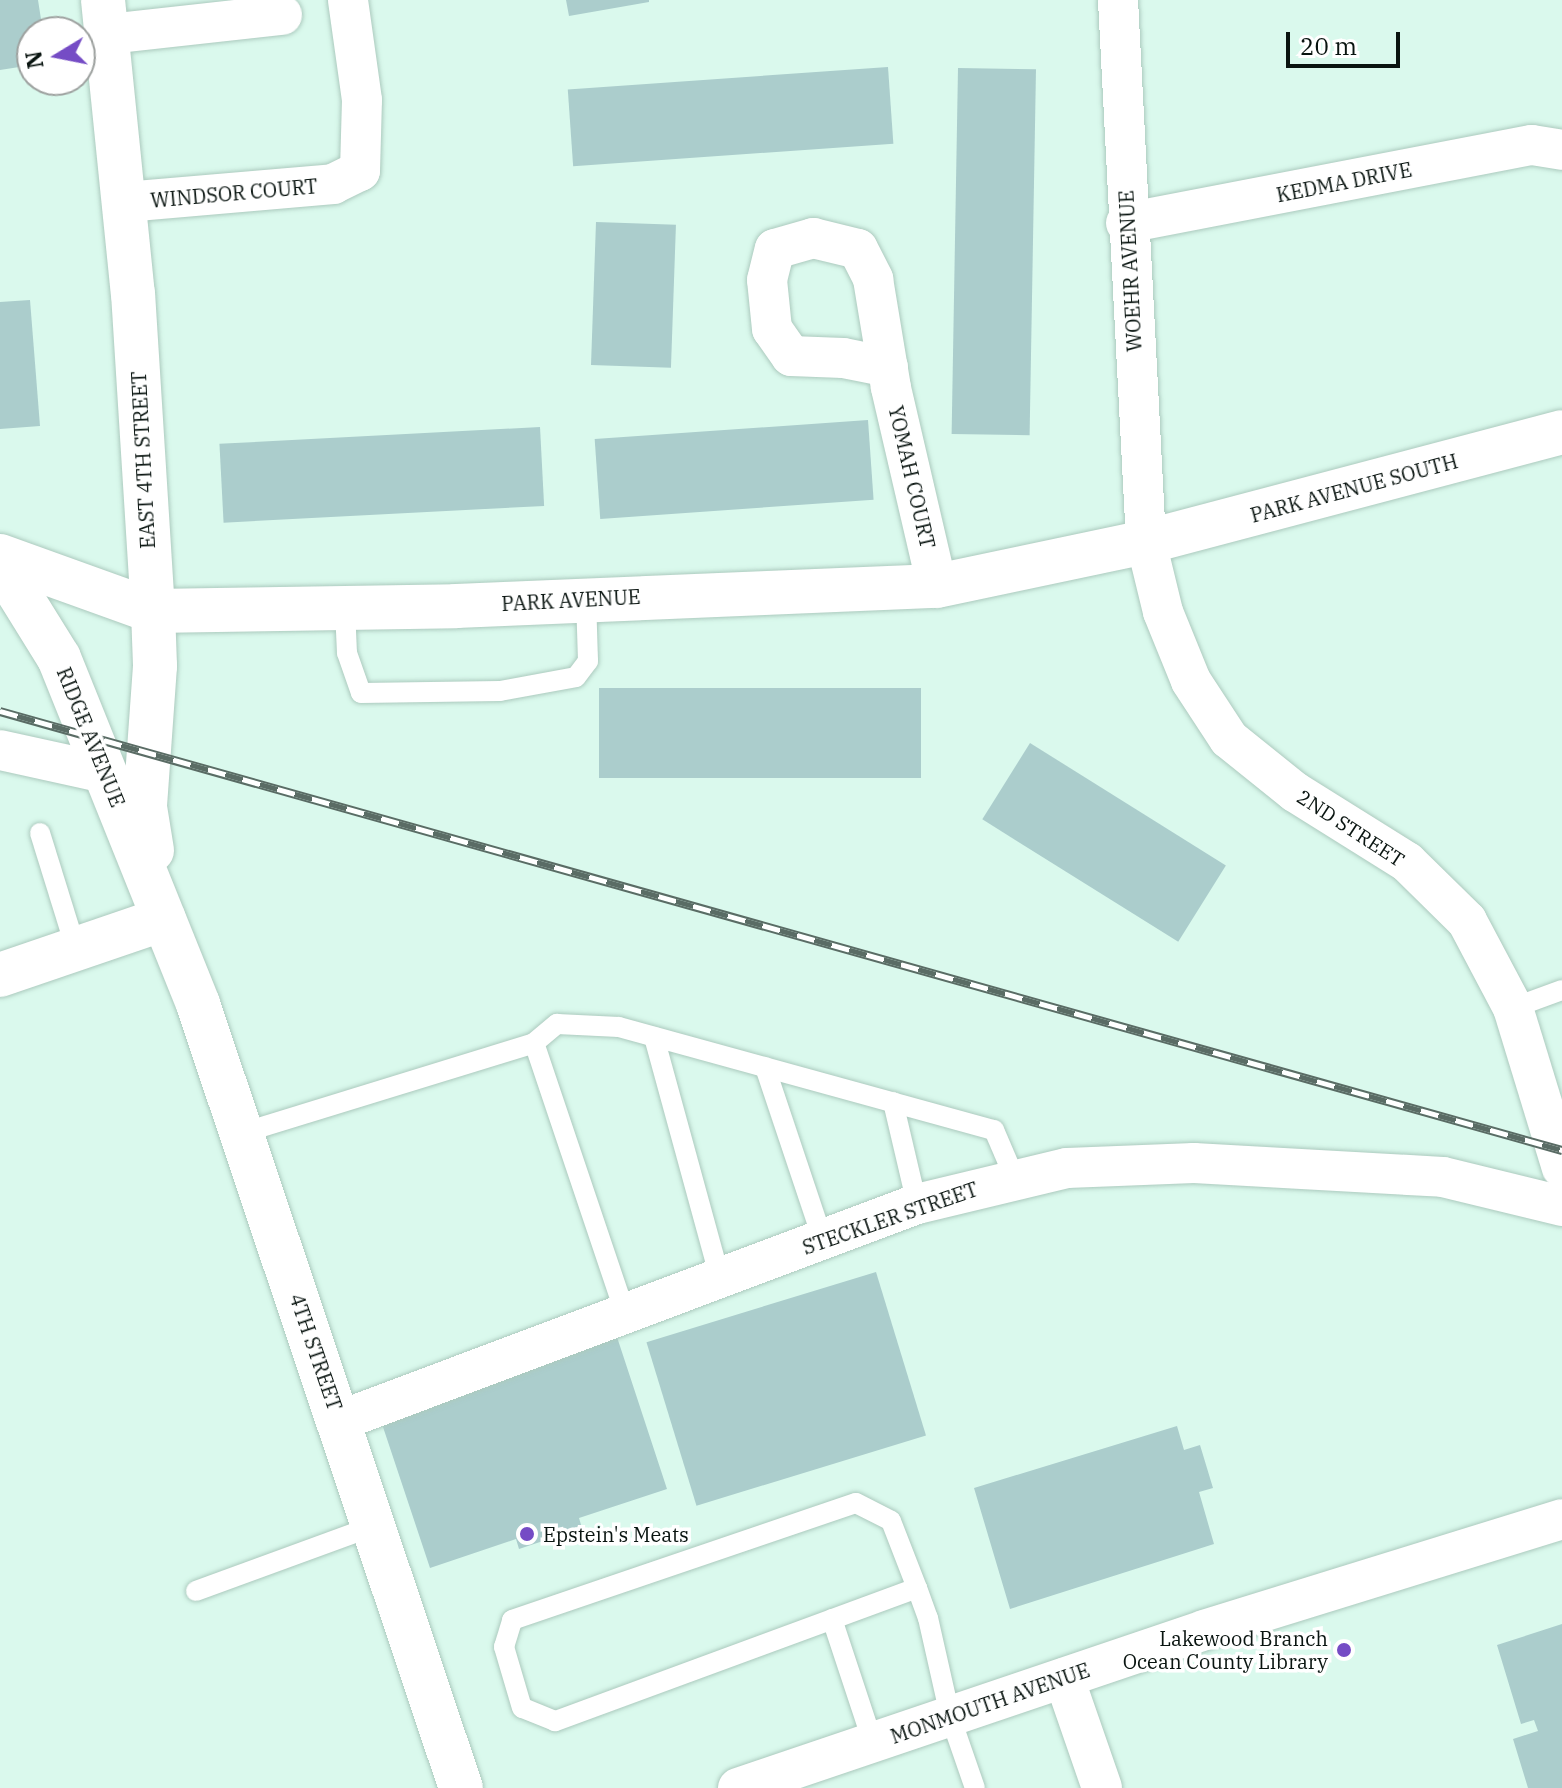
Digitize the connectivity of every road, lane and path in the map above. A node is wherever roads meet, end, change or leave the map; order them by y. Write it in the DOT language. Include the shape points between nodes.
graph roads {
  1 [pos="348,0"];
  2 [pos="1118,0"];
  3 [pos="282,15"];
  4 [pos="106,17"];
  5 [pos="1562,150"];
  6 [pos="125,202"];
  7 [pos="1126,223"];
  8 [pos="888,367"];
  9 [pos="1562,432"];
  10 [pos="1146,542"];
  11 [pos="0,556"];
  12 [pos="0,563"];
  13 [pos="937,586"];
  14 [pos="586,598"];
  15 [pos="345,609"];
  16 [pos="153,611"];
  17 [pos="0,750"];
  18 [pos="105,773"];
  19 [pos="40,833"];
  20 [pos="164,919"];
  21 [pos="76,949"];
  22 [pos="0,975"];
  23 [pos="1562,990"];
  24 [pos="1513,1008"];
  25 [pos="654,1037"];
  26 [pos="534,1043"];
  27 [pos="765,1067"];
  28 [pos="1550,1085"];
  29 [pos="893,1102"];
  30 [pos="242,1133"];
  31 [pos="1562,1168"];
  32 [pos="1015,1179"];
  33 [pos="917,1204"];
  34 [pos="1562,1206"];
  35 [pos="823,1240"];
  36 [pos="720,1278"];
  37 [pos="625,1313"];
  38 [pos="339,1421"];
  39 [pos="1562,1519"];
  40 [pos="374,1526"];
  41 [pos="917,1588"];
  42 [pos="196,1591"];
  43 [pos="832,1619"];
  44 [pos="1064,1678"];
  45 [pos="950,1716"];
  46 [pos="873,1743"];
  47 [pos="461,1788"];
  48 [pos="738,1788"];
  49 [pos="975,1788"];
  50 [pos="1102,1788"];
  1 -- 6 [label="street, WINDSOR COURT" via="362,100 360,171 333,184"];
  2 -- 7 [label="street, WOEHR AVENUE"];
  3 -- 4 [label="street"];
  4 -- 6 [label="street, EAST 4TH STREET"];
  5 -- 7 [label="street, KEDMA DRIVE" via="1532,145"];
  6 -- 16 [label="street, EAST 4TH STREET"];
  7 -- 10 [label="street, WOEHR AVENUE"];
  8 -- 13 [label="street, YOMAH COURT"];
  9 -- 10 [label="street, PARK AVENUE SOUTH"];
  10 -- 13 [label="street, PARK AVENUE"];
  10 -- 24 [label="street, 2ND STREET" via="1163,612 1191,681 1229,739 1295,792 1407,862 1467,921"];
  11 -- 16 [label="street, PARK AVENUE"];
  12 -- 18 [label="street, RIDGE AVENUE" via="59,658"];
  13 -- 14 [label="street, PARK AVENUE"];
  14 -- 15 [label="street, PARK AVENUE"];
  14 -- 15 [label="lane" via="588,661 576,677 500,691 361,693 347,653"];
  15 -- 16 [label="street, PARK AVENUE"];
  16 -- 20 [label="street, EAST 4TH STREET" via="155,666 145,807"];
  17 -- 18 [label="street"];
  18 -- 20 [label="street, RIDGE AVENUE"];
  19 -- 21 [label="lane"];
  20 -- 21 [label="street"];
  20 -- 30 [label="street, 4TH STREET"];
  21 -- 22 [label="street"];
  23 -- 24 [label="lane"];
  24 -- 28 [label="street, 2ND STREET"];
  25 -- 26 [label="lane" via="619,1027 557,1024"];
  25 -- 27 [label="lane"];
  25 -- 36 [label="lane"];
  26 -- 30 [label="lane"];
  26 -- 37 [label="lane"];
  27 -- 29 [label="lane"];
  27 -- 35 [label="lane"];
  28 -- 31 [label="street, 2ND STREET"];
  29 -- 32 [label="lane" via="994,1130"];
  29 -- 33 [label="lane"];
  30 -- 38 [label="street, 4TH STREET"];
  32 -- 33 [label="street, STECKLER STREET"];
  32 -- 34 [label="street, STECKLER STREET" via="1067,1168 1194,1163 1443,1177"];
  33 -- 35 [label="street, STECKLER STREET"];
  35 -- 36 [label="street, STECKLER STREET"];
  36 -- 37 [label="street, STECKLER STREET"];
  37 -- 38 [label="street, STECKLER STREET"];
  38 -- 40 [label="street, 4TH STREET"];
  39 -- 44 [label="street, MONMOUTH AVENUE"];
  40 -- 42 [label="lane"];
  40 -- 47 [label="street, 4TH STREET"];
  41 -- 43 [label="lane"];
  41 -- 43 [label="lane" via="891,1521 856,1503 512,1620 504,1647 522,1708 555,1721"];
  41 -- 45 [label="lane"];
  43 -- 46 [label="lane"];
  44 -- 45 [label="street, MONMOUTH AVENUE"];
  44 -- 50 [label="street"];
  45 -- 46 [label="street, MONMOUTH AVENUE"];
  45 -- 49 [label="lane"];
  46 -- 48 [label="street, MONMOUTH AVENUE"];
}
